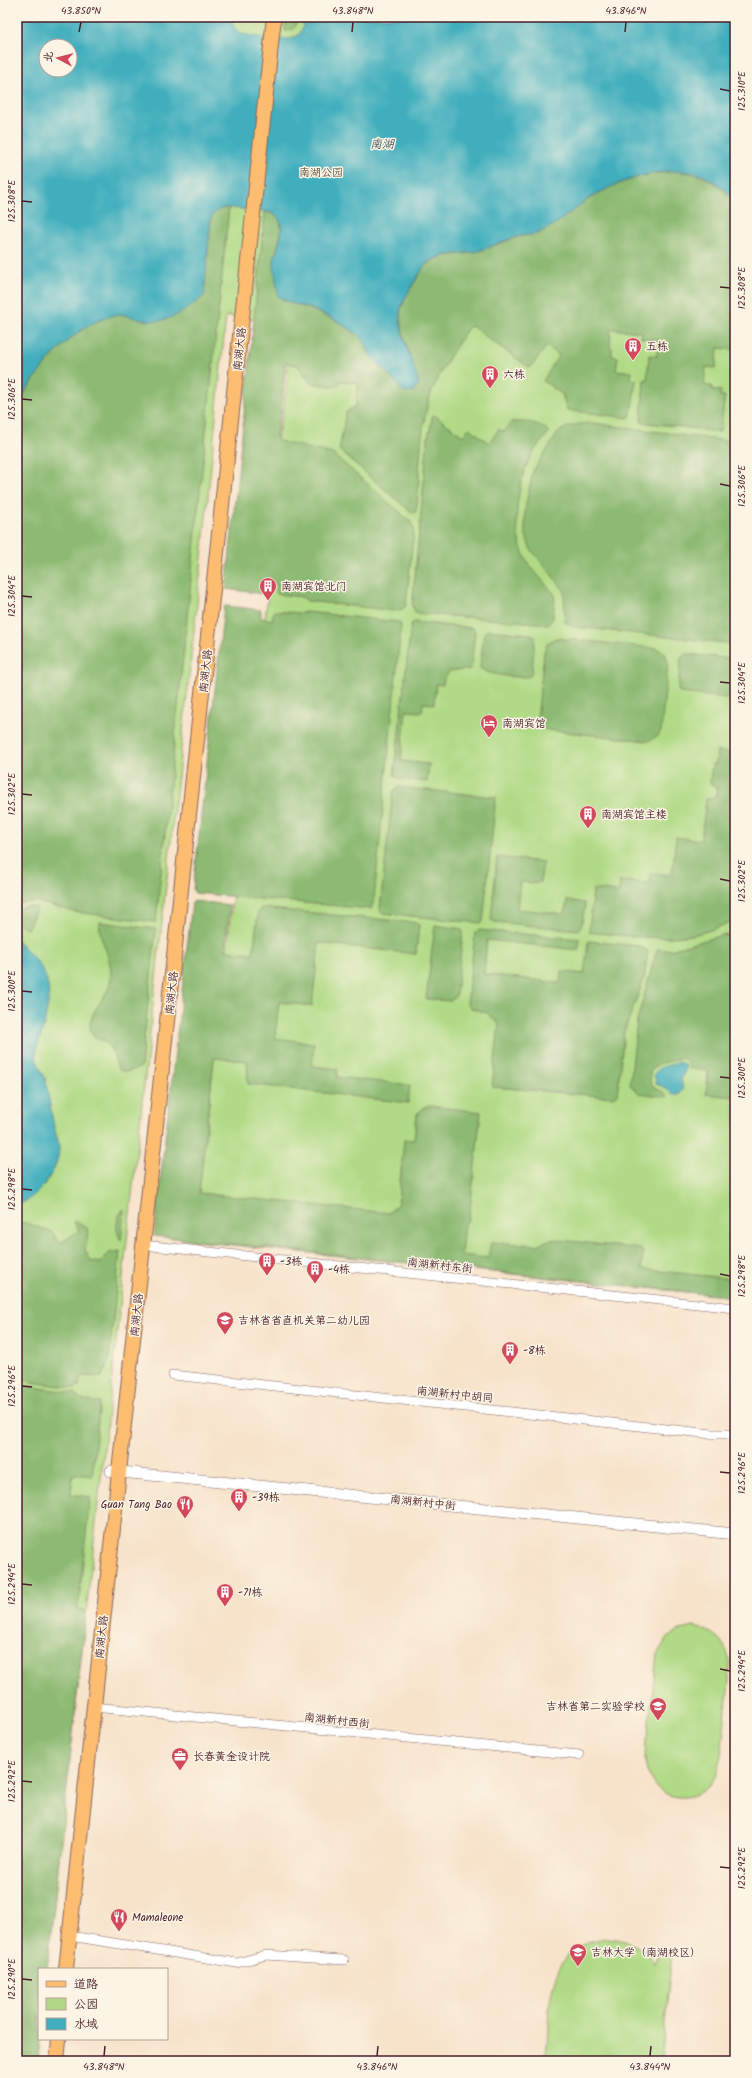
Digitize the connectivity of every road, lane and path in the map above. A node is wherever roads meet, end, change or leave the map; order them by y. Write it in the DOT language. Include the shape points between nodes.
graph roads {
  1 [pos="269,18"];
  2 [pos="248,222"];
  3 [pos="143,1245"];
  4 [pos="735,1308"];
  5 [pos="173,1375"];
  6 [pos="735,1434"];
  7 [pos="115,1472"];
  8 [pos="735,1534"];
  9 [pos="94,1707"];
  10 [pos="579,1755"];
  11 [pos="70,1936"];
  12 [pos="344,1960"];
  13 [pos="57,1968"];
  14 [pos="66,1968"];
  15 [pos="50,2040"];
  16 [pos="59,2040"];
  17 [pos="48,2061"];
  18 [pos="57,2061"];
  1 -- 2 [label="main road, 南湖大路"];
  2 -- 3 [label="main road, 南湖大路"];
  2 -- 7 [label="main road, 南湖大路"];
  3 -- 4 [label="street, 南湖新村东街"];
  3 -- 7 [label="main road, 南湖大路"];
  5 -- 6 [label="street, 南湖新村中胡同" via="712,1434"];
  7 -- 8 [label="street, 南湖新村中街"];
  7 -- 9 [label="main road, 南湖大路"];
  7 -- 13 [label="main road, 南湖大路"];
  9 -- 10 [label="street, 南湖新村西街"];
  9 -- 11 [label="main road, 南湖大路"];
  11 -- 12 [label="street" via="237,1962 266,1955"];
  11 -- 14 [label="main road, 南湖大路"];
  15 -- 17 [label="main road"];
  16 -- 18 [label="main road"];
}
